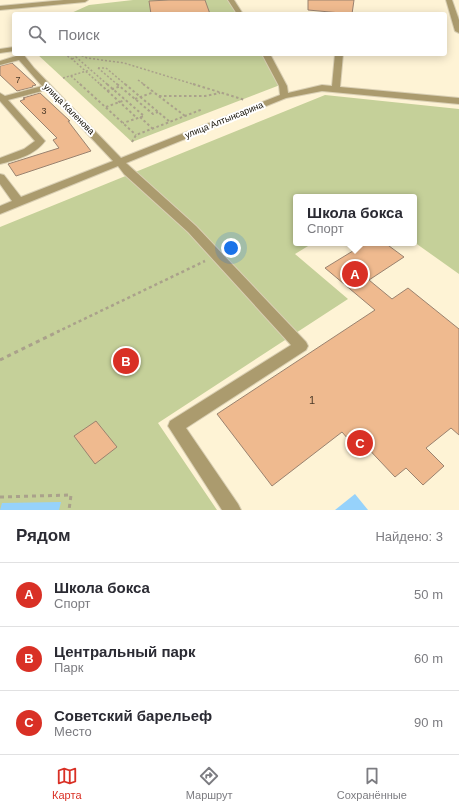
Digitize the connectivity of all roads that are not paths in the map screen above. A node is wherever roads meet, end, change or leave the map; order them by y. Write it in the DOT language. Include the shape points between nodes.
graph roads {
  1 [pos="85,0"];
  2 [pos="231,0"];
  3 [pos="449,0"];
  4 [pos="14,7"];
  5 [pos="0,8"];
  6 [pos="239,12"];
  7 [pos="459,31"];
  8 [pos="12,49"];
  9 [pos="0,51"];
  10 [pos="19,56"];
  11 [pos="267,56"];
  12 [pos="339,56"];
  13 [pos="0,63"];
  14 [pos="47,87"];
  15 [pos="336,89"];
  16 [pos="284,96"];
  17 [pos="1,98"];
  18 [pos="459,101"];
  19 [pos="0,161"];
  20 [pos="120,162"];
  21 [pos="0,177"];
  22 [pos="19,202"];
  23 [pos="0,210"];
  24 [pos="232,510"];
  1 -- 4 [label="street"];
  2 -- 6 [label="street"];
  3 -- 7 [label="street"];
  4 -- 5 [label="street"];
  8 -- 9 [label="street"];
  10 -- 13 [label="street"];
  10 -- 14 [label="street, улица Каленова"];
  11 -- 16 [label="street" via="283,86"];
  12 -- 15 [label="street"];
  14 -- 17 [label="street"];
  14 -- 20 [label="street, улица Каленова"];
  15 -- 16 [label="street, улица Алтынсарина" via="322,88"];
  15 -- 18 [label="street, улица Алтынсарина"];
  16 -- 20 [label="street, улица Алтынсарина"];
  17 -- 19 [label="street" via="40,141 30,150"];
  20 -- 22 [label="street, улица Алтынсарина"];
  20 -- 24 [label="street, улица Каленова" via="192,229 301,346 176,426"];
  21 -- 22 [label="street"];
  22 -- 23 [label="street, улица Алтынсарина"];
}
